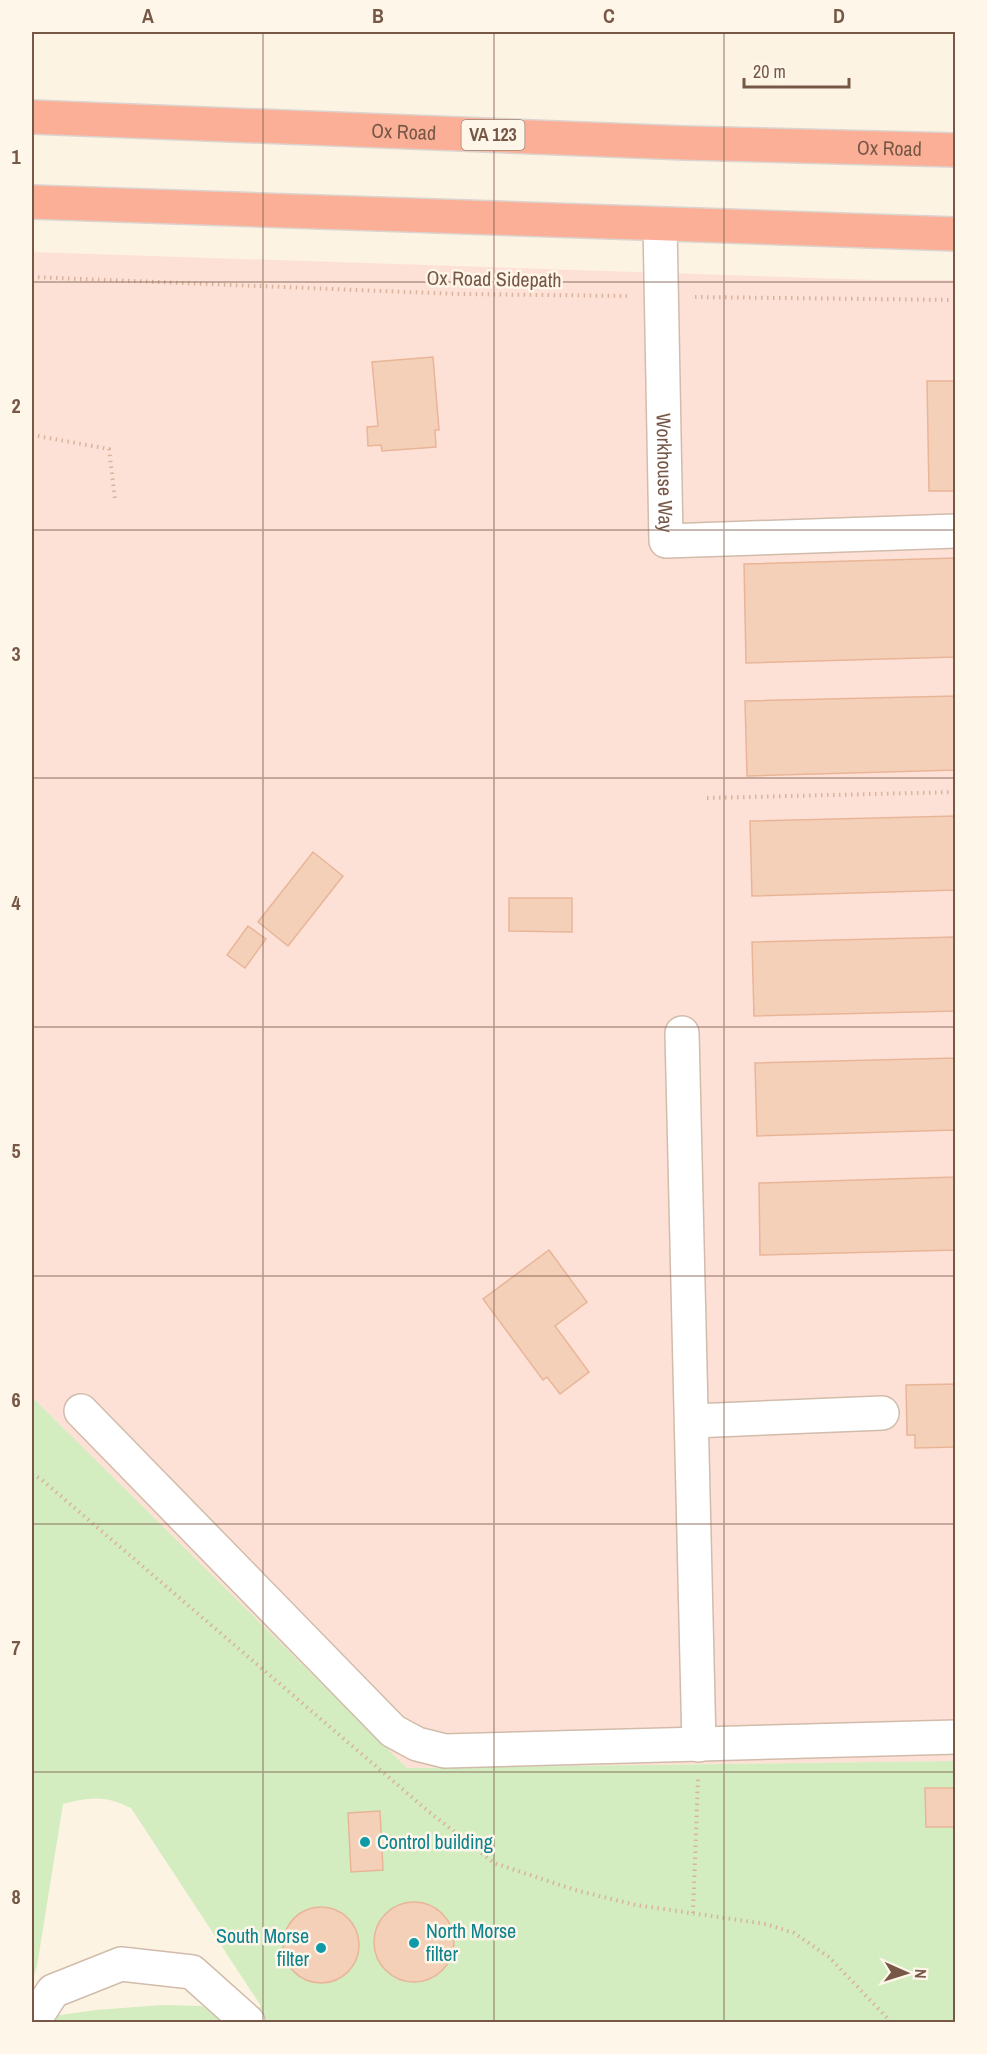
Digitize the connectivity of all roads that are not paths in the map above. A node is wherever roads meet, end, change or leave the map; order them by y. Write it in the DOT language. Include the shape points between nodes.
graph roads {
  1 [pos="32,117"];
  2 [pos="956,150"];
  3 [pos="32,202"];
  4 [pos="660,224"];
  5 [pos="956,234"];
  6 [pos="956,531"];
  7 [pos="682,1033"];
  8 [pos="81,1411"];
  9 [pos="882,1413"];
  10 [pos="693,1421"];
  11 [pos="956,1737"];
  12 [pos="699,1745"];
  13 [pos="33,2022"];
  14 [pos="248,2022"];
  1 -- 2 [label="highway, Ox Road / VA 123"];
  3 -- 4 [label="highway"];
  4 -- 5 [label="highway"];
  4 -- 6 [label="street, Workhouse Way" via="666,541"];
  7 -- 10 [label="street"];
  8 -- 12 [label="street" via="393,1731 445,1751"];
  9 -- 10 [label="street"];
  10 -- 12 [label="street"];
  11 -- 12 [label="street"];
  13 -- 14 [label="street" via="53,1991 121,1964 192,1972"];
}
